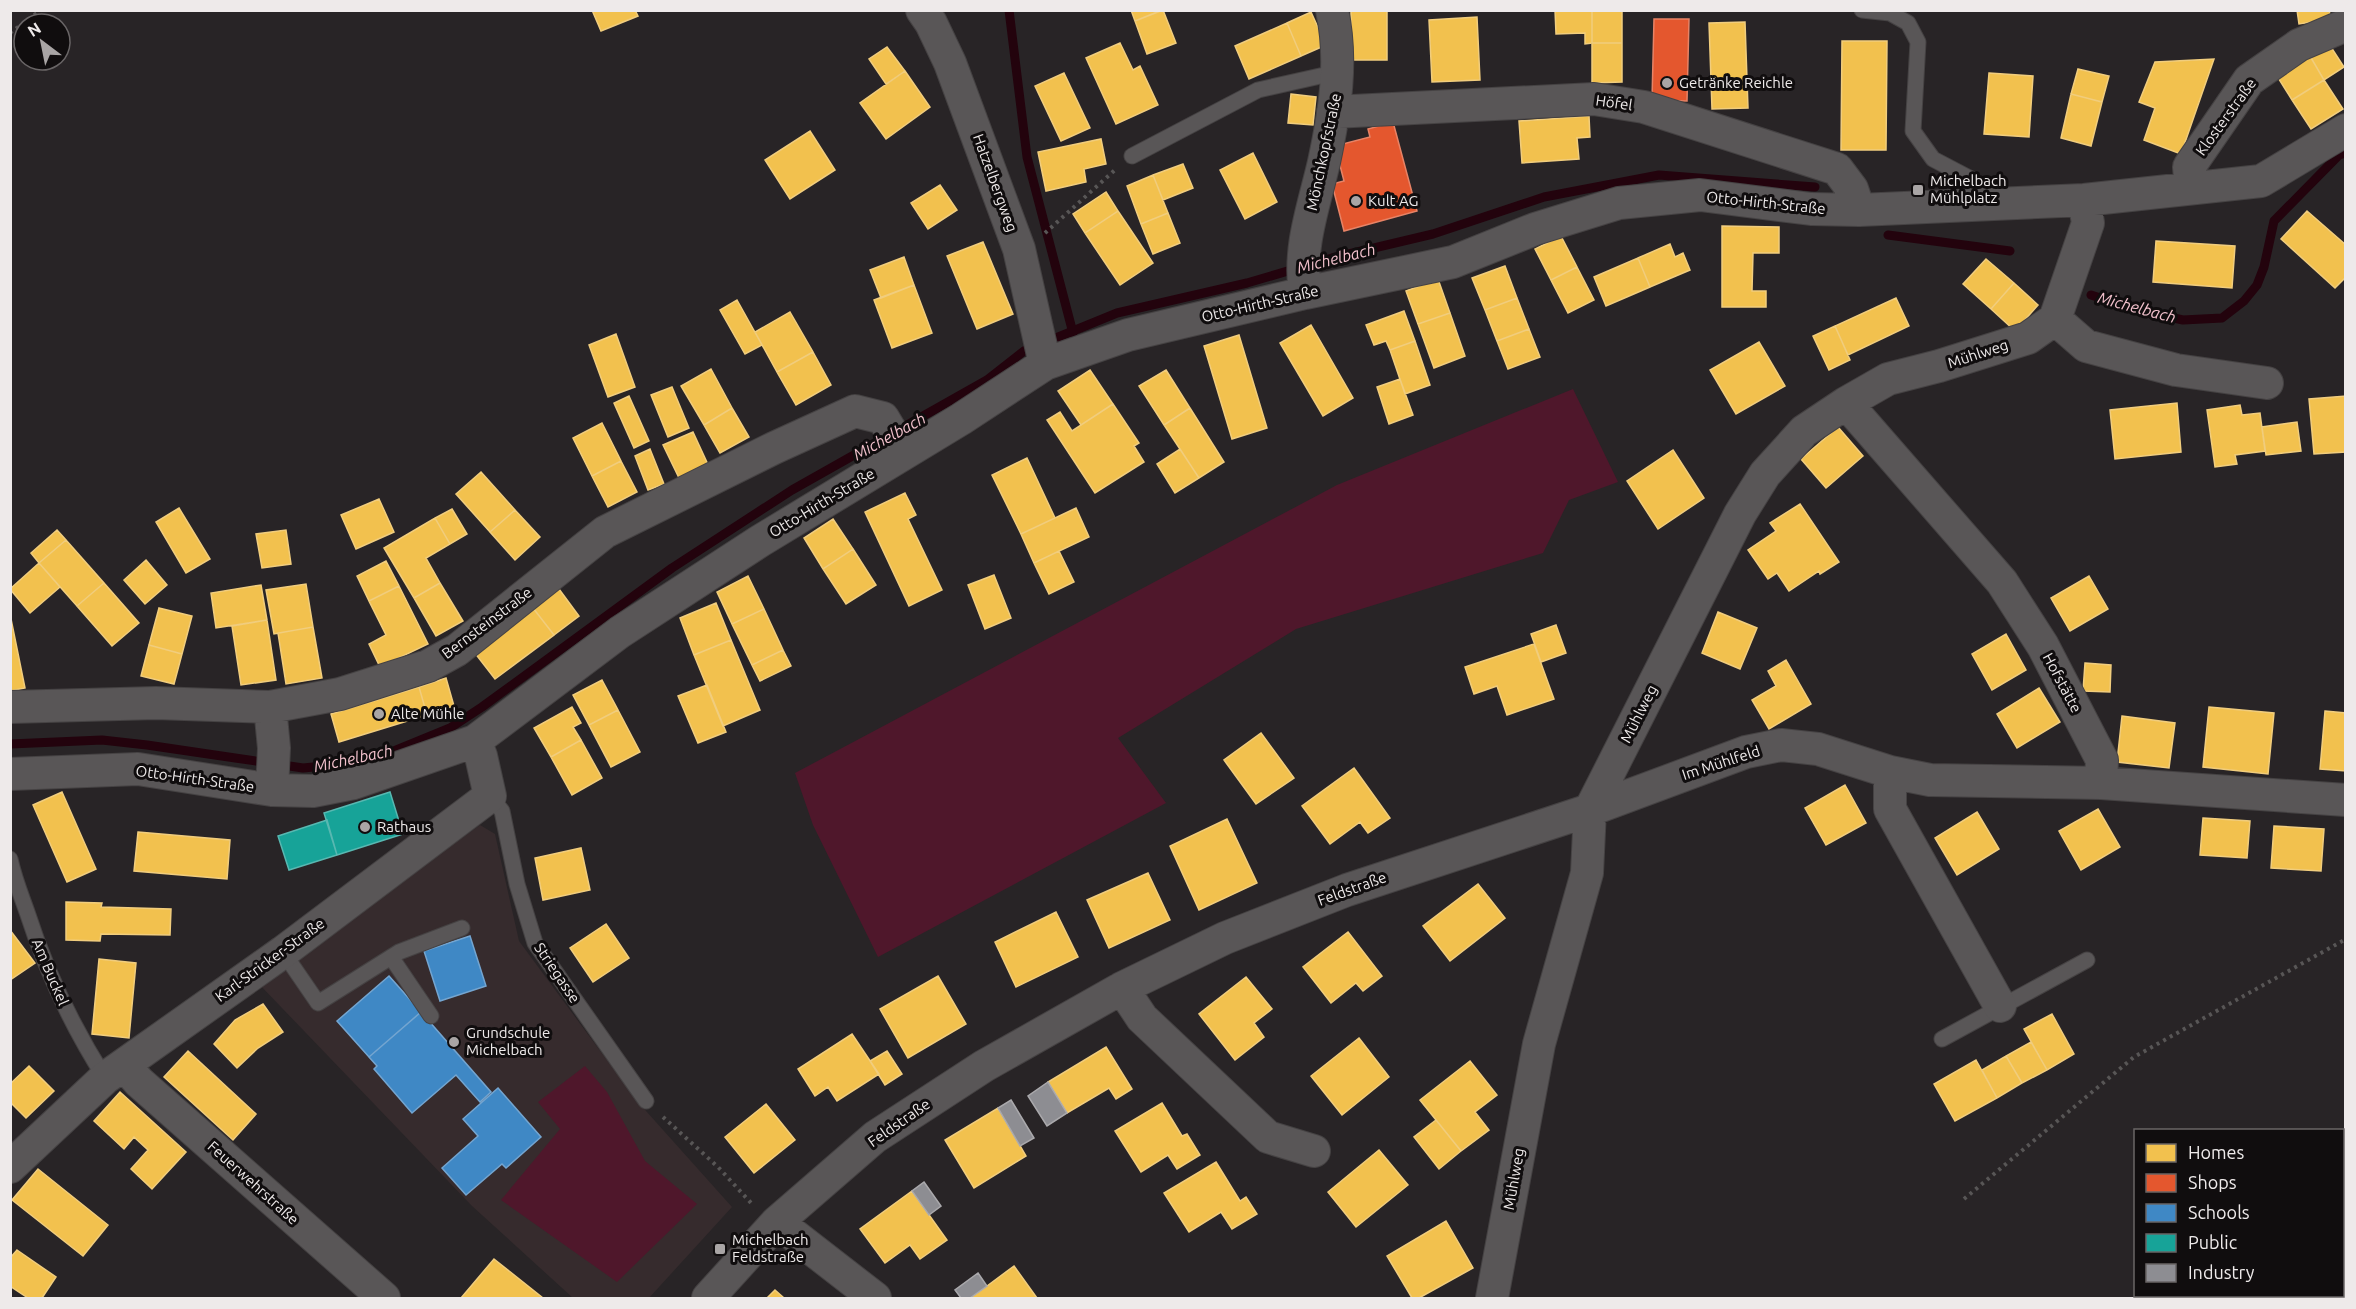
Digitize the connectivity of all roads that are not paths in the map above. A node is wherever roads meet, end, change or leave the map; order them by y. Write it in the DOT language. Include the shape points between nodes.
graph roads {
  1 [pos="1332,10"];
  2 [pos="1862,10"];
  3 [pos="927,15"];
  4 [pos="2346,25"];
  5 [pos="1338,72"];
  6 [pos="1333,112"];
  7 [pos="2346,130"];
  8 [pos="1132,156"];
  9 [pos="2191,188"];
  10 [pos="2084,200"];
  11 [pos="1980,204"];
  12 [pos="1860,210"];
  13 [pos="1304,285"];
  14 [pos="2055,319"];
  15 [pos="1041,351"];
  16 [pos="2267,383"];
  17 [pos="1846,403"];
  18 [pos="895,438"];
  19 [pos="10,707"];
  20 [pos="270,707"];
  21 [pos="475,741"];
  22 [pos="273,772"];
  23 [pos="1890,772"];
  24 [pos="10,774"];
  25 [pos="2101,783"];
  26 [pos="490,796"];
  27 [pos="2346,800"];
  28 [pos="1590,810"];
  29 [pos="10,860"];
  30 [pos="462,928"];
  31 [pos="283,952"];
  32 [pos="391,957"];
  33 [pos="2087,960"];
  34 [pos="1122,988"];
  35 [pos="2000,1006"];
  36 [pos="431,1016"];
  37 [pos="1942,1039"];
  38 [pos="115,1072"];
  39 [pos="646,1101"];
  40 [pos="1314,1151"];
  41 [pos="10,1167"];
  42 [pos="777,1222"];
  43 [pos="384,1299"];
  44 [pos="708,1299"];
  45 [pos="875,1299"];
  46 [pos="1492,1299"];
  1 -- 5 [label="street, Mönchkopfstraße" via="1338,38"];
  2 -- 11 [label="lane" via="1890,13 1908,23 1918,42 1913,131 1933,159 1973,180"];
  3 -- 15 [label="street, Hatzelbergweg" via="950,63 1019,249"];
  4 -- 9 [label="street, Klosterstraße" via="2299,45 2249,80 2189,167"];
  5 -- 6 [label="street, Mönchkopfstraße"];
  5 -- 8 [label="lane" via="1258,90"];
  6 -- 12 [label="street, Höfel" via="1594,99 1644,107 1837,169 1852,189"];
  6 -- 13 [label="street, Mönchkopfstraße" via="1303,247"];
  7 -- 9 [label="street, Otto-Hirth-Straße" via="2261,181"];
  9 -- 10 [label="street, Otto-Hirth-Straße"];
  10 -- 11 [label="street, Otto-Hirth-Straße"];
  10 -- 14 [label="street" via="2088,223"];
  11 -- 12 [label="street, Otto-Hirth-Straße"];
  12 -- 13 [label="street, Otto-Hirth-Straße" via="1811,209 1700,195 1619,203 1535,229 1453,262"];
  13 -- 15 [label="street, Otto-Hirth-Straße" via="1128,334"];
  14 -- 16 [label="street" via="2086,346 2176,370"];
  14 -- 17 [label="street, Mühlweg" via="2028,338 1888,380"];
  15 -- 18 [label="street, Otto-Hirth-Straße" via="961,419"];
  17 -- 25 [label="street, Hofstätte" via="2002,582 2043,646 2103,760"];
  17 -- 28 [label="street, Mühlweg" via="1804,431 1765,474 1740,514"];
  18 -- 20 [label="street, Bernsteinstraße" via="855,411 605,532 457,650 428,666 340,694"];
  18 -- 21 [label="street, Otto-Hirth-Straße" via="760,541 620,632"];
  19 -- 20 [label="street, Bernsteinstraße" via="156,703"];
  20 -- 22 [label="street"];
  21 -- 22 [label="street, Otto-Hirth-Straße" via="354,783 314,791"];
  21 -- 26 [label="street"];
  22 -- 24 [label="street, Otto-Hirth-Straße" via="138,769"];
  23 -- 25 [label="street, Im Mühlfeld" via="1930,780"];
  23 -- 28 [label="street, Im Mühlfeld" via="1818,749 1782,745 1746,752"];
  23 -- 35 [label="street" via="1890,808"];
  25 -- 27 [label="street"];
  26 -- 31 [label="street, Karl-Stricker-Straße"];
  26 -- 39 [label="lane, Striegasse" via="502,811 517,884 535,943"];
  28 -- 34 [label="street, Feldstraße" via="1347,890 1225,938"];
  28 -- 46 [label="street, Mühlweg" via="1587,873 1539,1044"];
  29 -- 38 [label="lane, Am Buckel" via="60,999 81,1041"];
  30 -- 32 [label="lane"];
  31 -- 32 [label="lane" via="318,1003"];
  31 -- 38 [label="street, Karl-Stricker-Straße"];
  32 -- 36 [label="lane"];
  33 -- 35 [label="lane"];
  34 -- 40 [label="street" via="1143,1018 1268,1137"];
  34 -- 42 [label="street, Feldstraße" via="984,1066 875,1137"];
  35 -- 37 [label="lane"];
  38 -- 41 [label="street, Karl-Stricker-Straße"];
  38 -- 43 [label="street, Feuerwehrstraße" via="139,1082"];
  42 -- 44 [label="street, Feldstraße"];
  42 -- 45 [label="street"];
}
